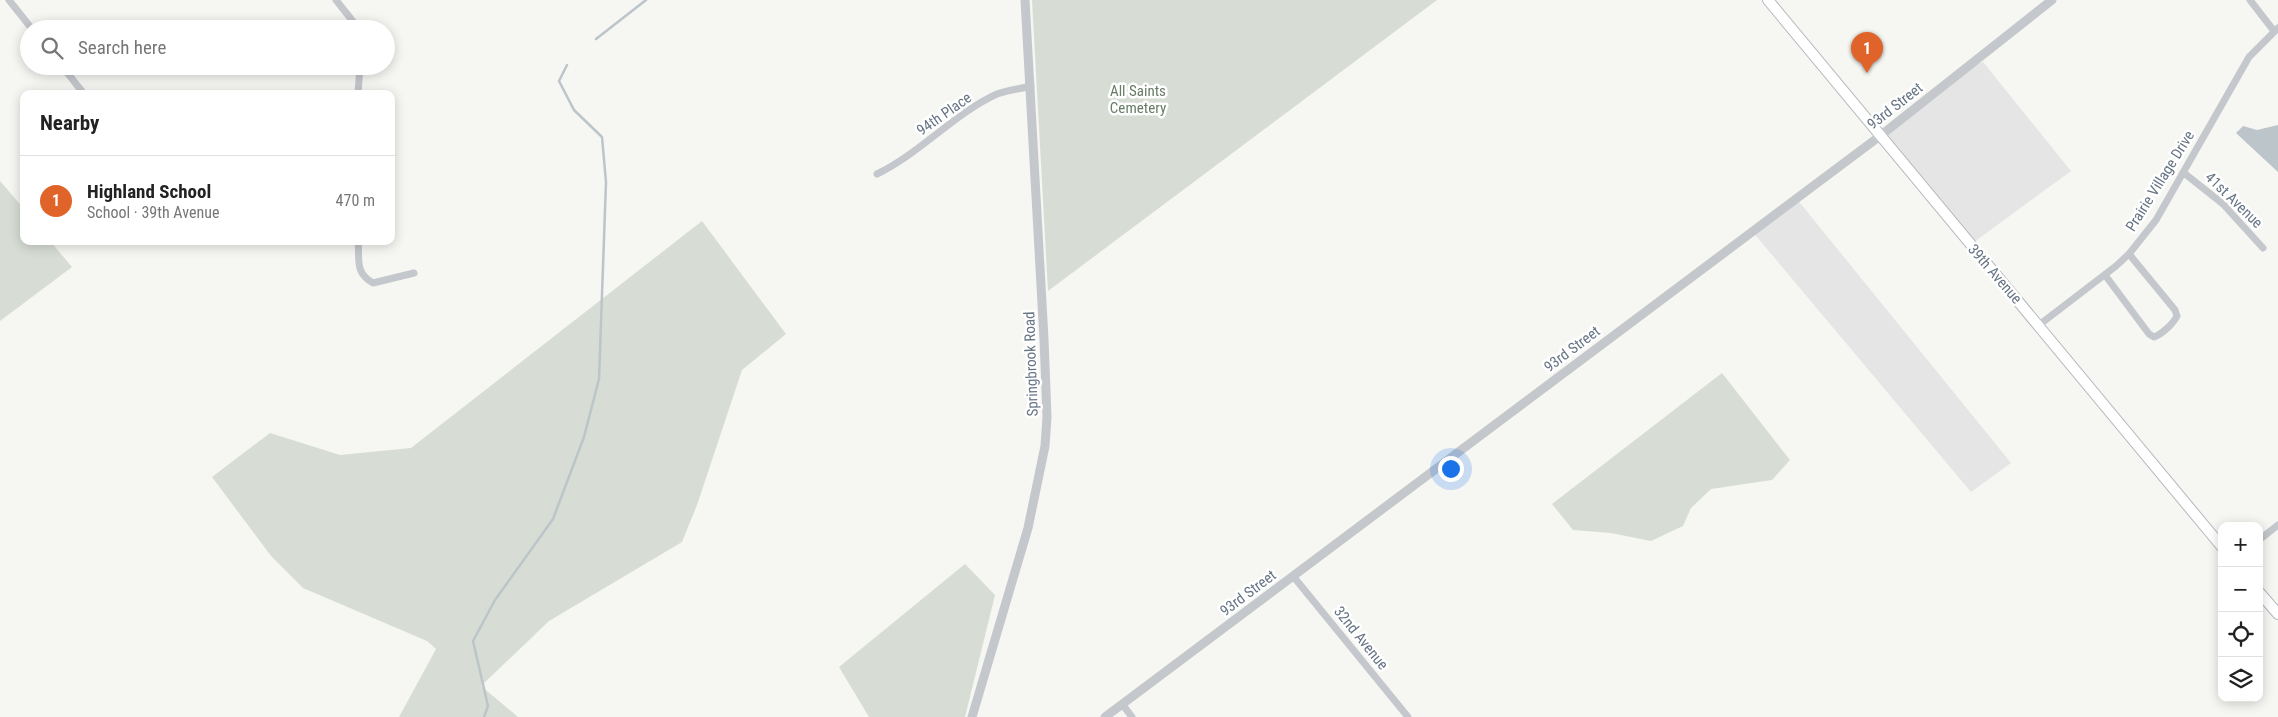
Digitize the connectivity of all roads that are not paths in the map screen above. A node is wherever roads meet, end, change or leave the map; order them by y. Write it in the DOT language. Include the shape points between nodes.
graph roads {
  1 [pos="9,0"];
  2 [pos="336,0"];
  3 [pos="1026,0"];
  4 [pos="1768,0"];
  5 [pos="2052,0"];
  6 [pos="2250,0"];
  7 [pos="25,20"];
  8 [pos="352,20"];
  9 [pos="2276,29"];
  10 [pos="69,75"];
  11 [pos="360,75"];
  12 [pos="1031,86"];
  13 [pos="81,90"];
  14 [pos="358,90"];
  15 [pos="1880,136"];
  16 [pos="2184,173"];
  17 [pos="877,174"];
  18 [pos="358,245"];
  19 [pos="2263,248"];
  20 [pos="2129,254"];
  21 [pos="414,274"];
  22 [pos="2105,275"];
  23 [pos="2039,325"];
  24 [pos="2278,525"];
  25 [pos="2263,537"];
  26 [pos="2218,542"];
  27 [pos="1293,576"];
  28 [pos="2263,597"];
  29 [pos="2278,614"];
  30 [pos="1122,704"];
  31 [pos="972,717"];
  32 [pos="1105,717"];
  33 [pos="1132,717"];
  34 [pos="1408,717"];
  1 -- 7 [label="street"];
  2 -- 8 [label="street"];
  3 -- 12 [label="street, Springbrook Road"];
  4 -- 15 [label="main road, 39th Avenue"];
  5 -- 15 [label="street, 93rd Street"];
  6 -- 9 [label="street"];
  9 -- 16 [label="street, Prairie Village Drive" via="2249,57"];
  10 -- 13 [label="street"];
  11 -- 14 [label="street"];
  12 -- 17 [label="street, 94th Place" via="997,94 891,168"];
  12 -- 31 [label="street, Springbrook Road" via="1047,417 1045,446 1028,528"];
  15 -- 23 [label="main road, 39th Avenue"];
  15 -- 27 [label="street, 93rd Street"];
  16 -- 19 [label="street, 41st Avenue" via="2223,204"];
  16 -- 20 [label="street, Prairie Village Drive" via="2156,220"];
  18 -- 21 [label="street" via="359,269 373,282"];
  20 -- 22 [label="street, Prairie Village Drive"];
  20 -- 22 [label="street" via="2175,310 2177,316 2158,336 2149,334"];
  22 -- 23 [label="street, Prairie Village Drive"];
  23 -- 26 [label="main road, 39th Avenue"];
  24 -- 25 [label="street"];
  27 -- 30 [label="street, 93rd Street"];
  27 -- 34 [label="street, 32nd Avenue"];
  28 -- 29 [label="main road"];
  30 -- 32 [label="street, 93rd Street"];
  30 -- 33 [label="street"];
}
